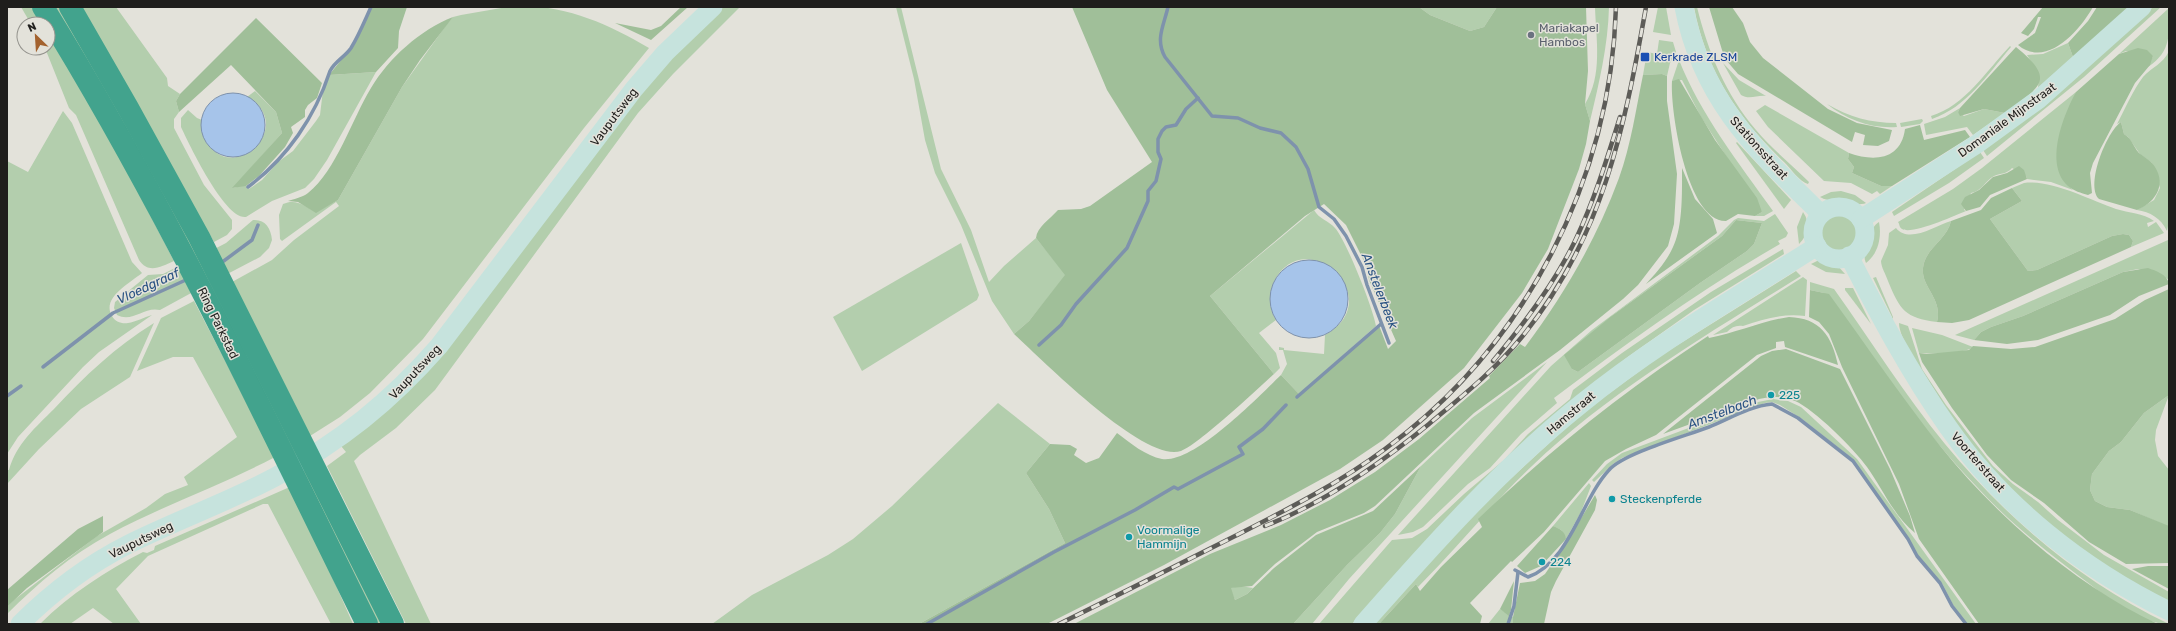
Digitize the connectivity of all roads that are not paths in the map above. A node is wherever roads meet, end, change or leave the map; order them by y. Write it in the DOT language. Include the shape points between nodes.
graph roads {
  1 [pos="43,7"];
  2 [pos="70,7"];
  3 [pos="713,7"];
  4 [pos="1684,7"];
  5 [pos="2142,7"];
  6 [pos="1821,214"];
  7 [pos="1861,219"];
  8 [pos="1817,246"];
  9 [pos="1849,256"];
  10 [pos="216,296"];
  11 [pos="2169,611"];
  12 [pos="20,624"];
  13 [pos="367,624"];
  14 [pos="393,624"];
  15 [pos="1363,624"];
  1 -- 10 [label="highway, Ring Parkstad" via="179,246"];
  2 -- 10 [label="highway, Ring Parkstad" via="199,236"];
  3 -- 12 [label="street, Vauputsweg" via="664,53 634,89 439,346 413,376 384,403 328,446 274,477 110,554 60,588"];
  4 -- 6 [label="street, Stationsstraat" via="1694,44 1725,110 1756,149"];
  5 -- 7 [label="street, Domaniale Mijnstraat" via="2038,98 1977,144"];
  6 -- 7 [label="street" via="1839,207 1852,210"];
  6 -- 8 [label="street" via="1813,233"];
  7 -- 9 [label="street" via="1864,240"];
  8 -- 9 [label="street" via="1831,257"];
  8 -- 15 [label="street, Hamstraat" via="1641,359 1576,408 1531,447 1479,498"];
  9 -- 11 [label="street, Voorterstraat" via="1909,368 1948,427 1979,466 2033,520 2087,564"];
  10 -- 13 [label="highway, Ring Parkstad"];
  10 -- 14 [label="highway, Ring Parkstad"];
}
